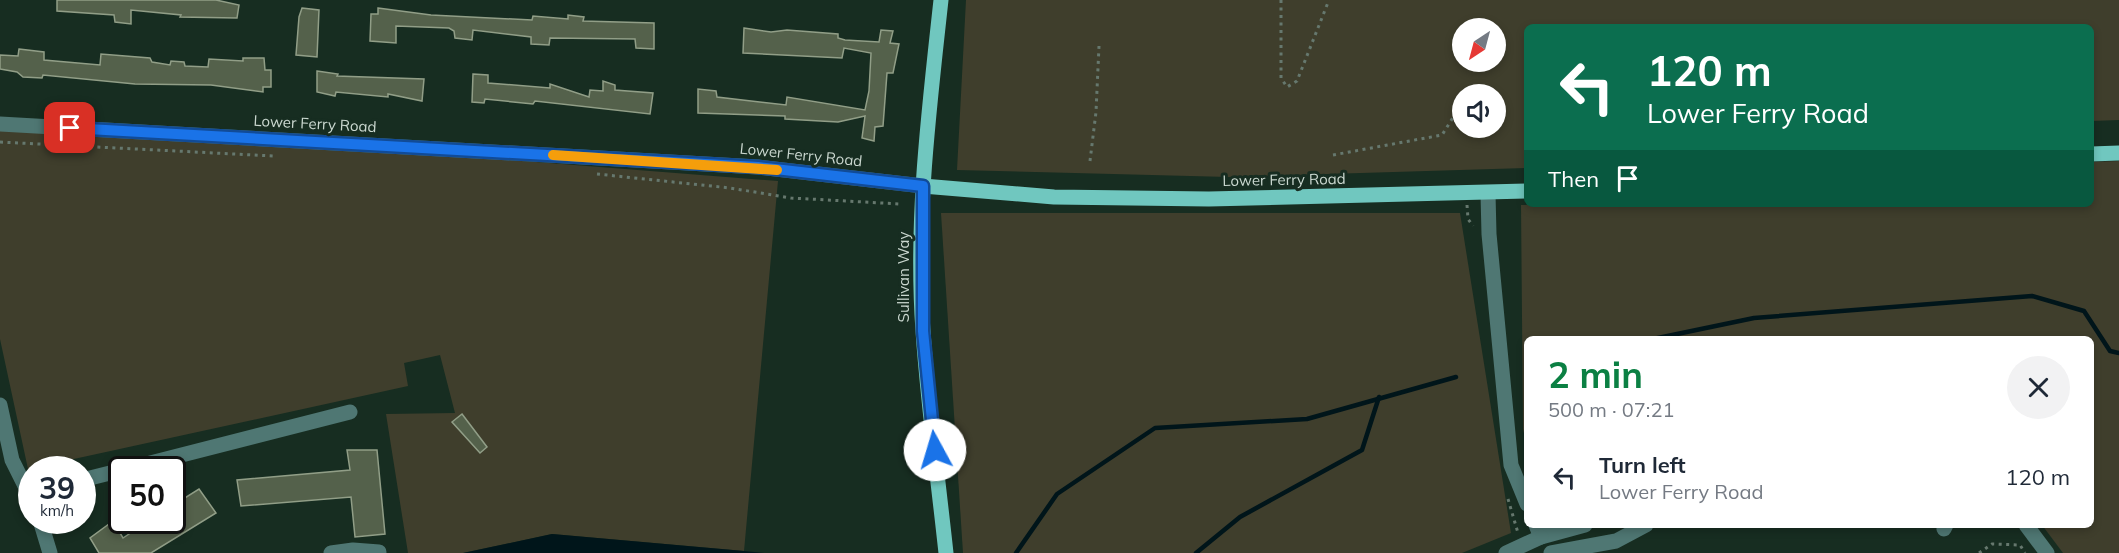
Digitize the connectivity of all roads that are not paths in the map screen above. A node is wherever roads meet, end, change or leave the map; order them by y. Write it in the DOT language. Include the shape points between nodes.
graph roads {
  1 [pos="941,0"];
  2 [pos="0,124"];
  3 [pos="2119,153"];
  4 [pos="2094,154"];
  5 [pos="923,186"];
  6 [pos="1524,191"];
  7 [pos="1488,194"];
  8 [pos="0,405"];
  9 [pos="350,412"];
  10 [pos="177,456"];
  11 [pos="18,472"];
  12 [pos="1524,497"];
  13 [pos="1562,528"];
  14 [pos="1640,528"];
  15 [pos="2028,528"];
  16 [pos="1538,531"];
  17 [pos="44,534"];
  18 [pos="379,552"];
  19 [pos="50,553"];
  20 [pos="331,553"];
  21 [pos="946,553"];
  22 [pos="1506,553"];
  23 [pos="1551,553"];
  24 [pos="2047,553"];
  1 -- 5 [label="main road, Sullivan Way"];
  2 -- 5 [label="street, Lower Ferry Road" via="758,167"];
  3 -- 4 [label="main road"];
  5 -- 7 [label="main road, Lower Ferry Road" via="1054,197"];
  5 -- 21 [label="main road, Sullivan Way" via="923,331"];
  6 -- 7 [label="main road, Lower Ferry Road"];
  7 -- 12 [label="street" via="1511,465"];
  8 -- 11 [label="street"];
  9 -- 10 [label="street"];
  13 -- 16 [label="street"];
  14 -- 23 [label="street" via="1616,541"];
  15 -- 24 [label="street"];
  16 -- 22 [label="street"];
  17 -- 19 [label="street"];
  18 -- 20 [label="street"];
}
